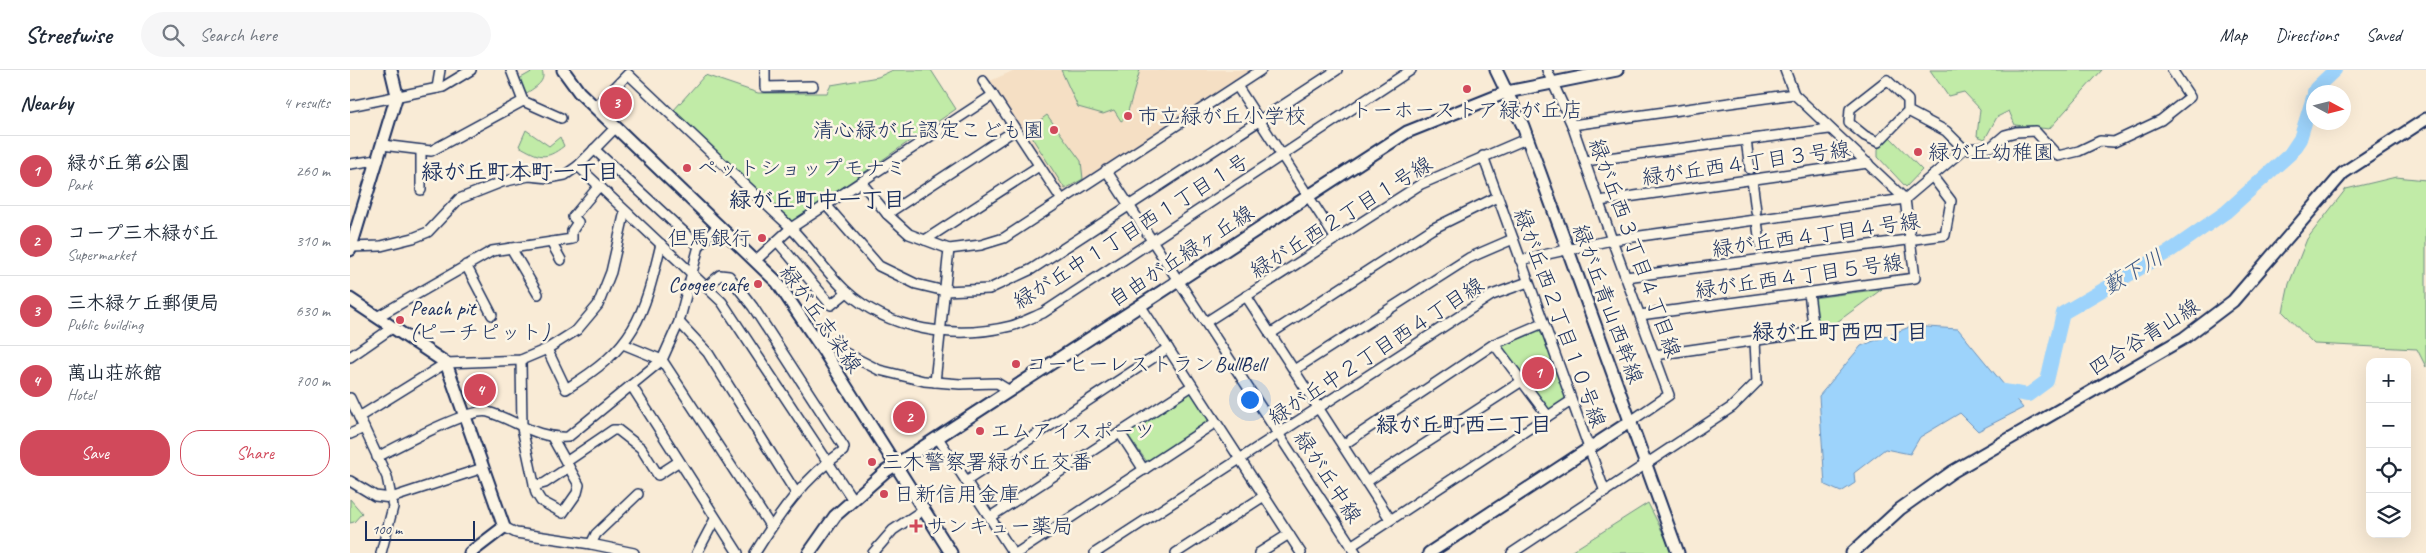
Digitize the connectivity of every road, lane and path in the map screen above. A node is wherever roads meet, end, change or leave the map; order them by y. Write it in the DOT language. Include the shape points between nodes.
graph roads {
  1 [pos="391,70"];
  2 [pos="440,70"];
  3 [pos="471,70"];
  4 [pos="512,70"];
  5 [pos="563,70"];
  6 [pos="765,70"];
  7 [pos="1261,70"];
  8 [pos="1337,70"];
  9 [pos="1411,70"];
  10 [pos="1496,70"];
  11 [pos="1547,70"];
  12 [pos="1617,70"];
  13 [pos="1785,70"];
  14 [pos="2172,70"];
  15 [pos="1580,73"];
  16 [pos="984,81"];
  17 [pos="1553,82"];
  18 [pos="813,86"];
  19 [pos="1237,86"];
  20 [pos="437,88"];
  21 [pos="1507,92"];
  22 [pos="1794,94"];
  23 [pos="993,95"];
  24 [pos="396,96"];
  25 [pos="523,101"];
  26 [pos="350,106"];
  27 [pos="596,108"];
  28 [pos="1908,111"];
  29 [pos="561,118"];
  30 [pos="2426,119"];
  31 [pos="1259,121"];
  32 [pos="1572,125"];
  33 [pos="616,127"];
  34 [pos="1829,129"];
  35 [pos="1015,130"];
  36 [pos="1528,138"];
  37 [pos="1746,140"];
  38 [pos="382,145"];
  39 [pos="594,149"];
  40 [pos="1964,149"];
  41 [pos="421,150"];
  42 [pos="1282,156"];
  43 [pos="1483,156"];
  44 [pos="377,160"];
  45 [pos="1585,161"];
  46 [pos="1868,163"];
  47 [pos="350,164"];
  48 [pos="578,166"];
  49 [pos="1039,166"];
  50 [pos="1750,169"];
  51 [pos="1106,170"];
  52 [pos="1932,176"];
  53 [pos="1752,180"];
  54 [pos="860,182"];
  55 [pos="599,186"];
  56 [pos="421,190"];
  57 [pos="1308,196"];
  58 [pos="1498,197"];
  59 [pos="1905,199"];
  60 [pos="1062,200"];
  61 [pos="1598,201"];
  62 [pos="826,205"];
  63 [pos="1129,206"];
  64 [pos="625,211"];
  65 [pos="1756,211"];
  66 [pos="887,214"];
  67 [pos="355,219"];
  68 [pos="1757,220"];
  69 [pos="719,225"];
  70 [pos="791,228"];
  71 [pos="1336,239"];
  72 [pos="1512,239"];
  73 [pos="925,240"];
  74 [pos="1612,240"];
  75 [pos="1910,240"];
  76 [pos="777,241"];
  77 [pos="1152,241"];
  78 [pos="551,242"];
  79 [pos="661,244"];
  80 [pos="699,246"];
  81 [pos="350,248"];
  82 [pos="512,248"];
  83 [pos="949,249"];
  84 [pos="1568,250"];
  85 [pos="1761,250"];
  86 [pos="561,260"];
  87 [pos="1520,260"];
  88 [pos="755,261"];
  89 [pos="466,265"];
  90 [pos="691,273"];
  91 [pos="1626,277"];
  92 [pos="1178,280"];
  93 [pos="1528,282"];
  94 [pos="706,287"];
  95 [pos="945,291"];
  96 [pos="847,292"];
  97 [pos="1808,293"];
  98 [pos="538,294"];
  99 [pos="1246,296"];
  100 [pos="350,299"];
  101 [pos="1140,305"];
  102 [pos="492,314"];
  103 [pos="1640,315"];
  104 [pos="376,317"];
  105 [pos="679,322"];
  106 [pos="1206,322"];
  107 [pos="1543,323"];
  108 [pos="392,328"];
  109 [pos="940,332"];
  110 [pos="1270,334"];
  111 [pos="814,337"];
  112 [pos="1756,340"];
  113 [pos="623,344"];
  114 [pos="1494,344"];
  115 [pos="1168,348"];
  116 [pos="547,349"];
  117 [pos="1654,355"];
  118 [pos="350,357"];
  119 [pos="521,360"];
  120 [pos="662,360"];
  121 [pos="446,363"];
  122 [pos="1294,370"];
  123 [pos="1522,381"];
  124 [pos="935,382"];
  125 [pos="631,385"];
  126 [pos="1192,386"];
  127 [pos="1010,391"];
  128 [pos="350,398"];
  129 [pos="1571,401"];
  130 [pos="1318,408"];
  131 [pos="465,415"];
  132 [pos="359,416"];
  133 [pos="1548,416"];
  134 [pos="1631,421"];
  135 [pos="1216,422"];
  136 [pos="364,428"];
  137 [pos="522,428"];
  138 [pos="1120,433"];
  139 [pos="350,434"];
  140 [pos="1279,434"];
  141 [pos="552,437"];
  142 [pos="938,438"];
  143 [pos="1342,445"];
  144 [pos="1588,448"];
  145 [pos="377,457"];
  146 [pos="1240,459"];
  147 [pos="828,461"];
  148 [pos="678,462"];
  149 [pos="568,464"];
  150 [pos="895,465"];
  151 [pos="1647,465"];
  152 [pos="483,468"];
  153 [pos="1144,470"];
  154 [pos="350,481"];
  155 [pos="966,481"];
  156 [pos="1366,482"];
  157 [pos="534,486"];
  158 [pos="1605,492"];
  159 [pos="796,493"];
  160 [pos="638,494"];
  161 [pos="1264,496"];
  162 [pos="391,498"];
  163 [pos="853,500"];
  164 [pos="923,510"];
  165 [pos="990,517"];
  166 [pos="715,519"];
  167 [pos="1390,519"];
  168 [pos="504,527"];
  169 [pos="771,527"];
  170 [pos="1288,534"];
  171 [pos="592,544"];
  172 [pos="881,544"];
  173 [pos="1353,550"];
  174 [pos="381,553"];
  175 [pos="470,553"];
  176 [pos="634,553"];
  177 [pos="697,553"];
  178 [pos="738,553"];
  179 [pos="755,553"];
  180 [pos="809,553"];
  181 [pos="873,553"];
  182 [pos="887,553"];
  183 [pos="951,553"];
  184 [pos="1015,553"];
  185 [pos="1095,553"];
  186 [pos="1176,553"];
  187 [pos="1259,553"];
  188 [pos="1301,553"];
  189 [pos="1429,553"];
  190 [pos="1512,553"];
  191 [pos="1678,553"];
  192 [pos="1852,553"];
  1 -- 24 [label="street"];
  2 -- 20 [label="street"];
  3 -- 20 [label="street"];
  4 -- 25 [label="street"];
  5 -- 27 [label="street, 緑が丘志染線"];
  6 -- 18 [label="street" via="765,87"];
  7 -- 19 [label="street"];
  8 -- 31 [label="street"];
  9 -- 42 [label="street, 緑が丘中１丁目西１丁目１号"];
  10 -- 21 [label="street, 緑が丘青山西幹線"];
  11 -- 17 [label="street, 緑が丘西３丁目４丁目線"];
  12 -- 15 [label="street, 自由が丘緑ヶ丘線"];
  13 -- 22 [label="street"];
  14 -- 40 [label="street" via="2190,97 2161,120 2114,142 2100,141 2058,156 2035,131 2005,135 1990,147"];
  15 -- 17 [label="street, 自由が丘緑ヶ丘線"];
  16 -- 23 [label="street"];
  17 -- 21 [label="street, 自由が丘緑ヶ丘線"];
  17 -- 32 [label="street, 緑が丘西３丁目４丁目線"];
  19 -- 31 [label="street"];
  19 -- 51 [label="street"];
  20 -- 24 [label="street"];
  21 -- 36 [label="street, 緑が丘青山西幹線"];
  21 -- 57 [label="street, 自由が丘緑ヶ丘線" via="1407,132"];
  22 -- 32 [label="street"];
  22 -- 34 [label="street"];
  23 -- 35 [label="street"];
  23 -- 54 [label="street"];
  24 -- 26 [label="street"];
  24 -- 38 [label="street"];
  25 -- 29 [label="street"];
  25 -- 41 [label="street" via="431,151"];
  27 -- 33 [label="street, 緑が丘志染線"];
  27 -- 70 [label="street, 緑が丘中１丁目西１丁目１号" via="628,74"];
  28 -- 28 [label="street" via="1908,100 1887,80 1850,109 1849,123 1878,142"];
  28 -- 40 [label="street" via="1946,131"];
  30 -- 192 [label="street, 四合谷青山線" via="2343,173 2233,301 2184,338 1952,472 1900,510"];
  31 -- 42 [label="street"];
  31 -- 63 [label="street"];
  32 -- 45 [label="street, 緑が丘西３丁目４丁目線"];
  33 -- 39 [label="street"];
  33 -- 69 [label="street, 緑が丘志染線"];
  34 -- 37 [label="street"];
  34 -- 46 [label="street"];
  35 -- 49 [label="street"];
  35 -- 66 [label="street"];
  36 -- 43 [label="street, 緑が丘西２丁目１号線"];
  36 -- 84 [label="street, 緑が丘青山西幹線"];
  37 -- 45 [label="street"];
  37 -- 50 [label="street"];
  38 -- 41 [label="street"];
  38 -- 44 [label="street"];
  39 -- 48 [label="street"];
  39 -- 80 [label="street"];
  40 -- 52 [label="street"];
  41 -- 56 [label="street"];
  42 -- 57 [label="street"];
  42 -- 77 [label="street, 緑が丘中１丁目西１丁目１号"];
  43 -- 58 [label="street, 緑が丘西２丁目１０号線"];
  43 -- 71 [label="street, 緑が丘西２丁目１号線" via="1421,184"];
  44 -- 47 [label="street"];
  44 -- 67 [label="street"];
  45 -- 61 [label="street, 緑が丘西３丁目４丁目線"];
  46 -- 53 [label="street, 緑が丘西４丁目３号線"];
  46 -- 59 [label="street"];
  48 -- 55 [label="street"];
  48 -- 81 [label="street" via="565,175 549,178 529,176 502,182 459,199 428,232 413,238 382,246"];
  49 -- 60 [label="street"];
  49 -- 73 [label="street"];
  51 -- 60 [label="street"];
  51 -- 63 [label="street, 緑が丘中線"];
  52 -- 59 [label="street"];
  52 -- 75 [label="street, 緑が丘西４丁目４号線" via="1951,201 1945,235"];
  53 -- 61 [label="street, 緑が丘西４丁目３号線"];
  53 -- 65 [label="street"];
  54 -- 62 [label="street"];
  54 -- 66 [label="street"];
  55 -- 64 [label="street"];
  55 -- 78 [label="street" via="573,217 578,222 572,231 572,239"];
  57 -- 71 [label="street"];
  57 -- 92 [label="street, 自由が丘緑ヶ丘線"];
  58 -- 72 [label="street, 緑が丘西２丁目１０号線"];
  58 -- 110 [label="street" via="1432,229"];
  59 -- 68 [label="street"];
  59 -- 75 [label="street, 緑が丘西４丁目５号線"];
  60 -- 83 [label="street" via="1004,238 981,246"];
  61 -- 74 [label="street, 緑が丘西３丁目４丁目線"];
  62 -- 70 [label="street"];
  62 -- 95 [label="street" via="879,266 916,284"];
  63 -- 77 [label="street, 緑が丘中線"];
  63 -- 95 [label="street" via="1032,269 989,289"];
  64 -- 79 [label="street"];
  64 -- 116 [label="street" via="611,272 598,305 577,330"];
  66 -- 73 [label="street" via="908,234"];
  67 -- 81 [label="street"];
  68 -- 74 [label="street"];
  68 -- 85 [label="street"];
  69 -- 80 [label="street"];
  69 -- 88 [label="street, 緑が丘志染線"];
  70 -- 76 [label="street"];
  70 -- 96 [label="street, 緑が丘中１丁目西１丁目１号"];
  71 -- 99 [label="street, 緑が丘西２丁目１号線"];
  72 -- 87 [label="street, 緑が丘西２丁目１０号線"];
  72 -- 122 [label="street" via="1469,258"];
  73 -- 83 [label="street"];
  74 -- 84 [label="street"];
  74 -- 91 [label="street, 緑が丘西３丁目４丁目線"];
  75 -- 91 [label="street, 緑が丘西４丁目４号線"];
  75 -- 97 [label="street, 緑が丘西４丁目５号線" via="1915,278"];
  76 -- 88 [label="street"];
  76 -- 96 [label="street" via="831,305"];
  77 -- 92 [label="street, 緑が丘中線"];
  77 -- 109 [label="street, 緑が丘中１丁目西１丁目１号" via="1043,313 1013,326 982,332"];
  78 -- 82 [label="street"];
  78 -- 86 [label="street"];
  79 -- 90 [label="street"];
  79 -- 113 [label="street" via="648,300"];
  80 -- 90 [label="street"];
  82 -- 89 [label="street" via="492,251"];
  82 -- 98 [label="street"];
  83 -- 95 [label="street"];
  84 -- 87 [label="street"];
  84 -- 134 [label="street, 緑が丘青山西幹線"];
  87 -- 93 [label="street, 緑が丘西２丁目１０号線"];
  88 -- 111 [label="street, 緑が丘志染線" via="777,282"];
  89 -- 102 [label="street"];
  89 -- 104 [label="street"];
  90 -- 94 [label="street"];
  90 -- 105 [label="street"];
  91 -- 103 [label="street, 緑が丘西３丁目４丁目線"];
  92 -- 101 [label="street, 自由が丘緑ヶ丘線"];
  92 -- 106 [label="street, 緑が丘中線"];
  93 -- 107 [label="street, 緑が丘西２丁目１０号線"];
  93 -- 130 [label="street, 緑が丘中２丁目西４丁目線" via="1492,295"];
  94 -- 147 [label="street" via="722,302"];
  94 -- 147 [label="street" via="720,275 729,276 753,307 844,446 843,451"];
  95 -- 109 [label="street"];
  96 -- 109 [label="street, 緑が丘中１丁目西１丁目１号" via="871,309 905,325"];
  97 -- 103 [label="street, 緑が丘西４丁目５号線"];
  97 -- 112 [label="street" via="1814,332"];
  99 -- 106 [label="street, 緑が丘西２丁目１号線"];
  99 -- 110 [label="street"];
  100 -- 104 [label="street"];
  101 -- 115 [label="street"];
  101 -- 127 [label="street, 自由が丘緑ヶ丘線"];
  103 -- 117 [label="street, 緑が丘西３丁目４丁目線"];
  104 -- 108 [label="street"];
  105 -- 120 [label="street"];
  105 -- 159 [label="street" via="708,353"];
  106 -- 140 [label="street, 緑が丘中線"];
  107 -- 114 [label="street"];
  107 -- 129 [label="street, 緑が丘西２丁目１０号線"];
  108 -- 118 [label="street"];
  108 -- 121 [label="street"];
  109 -- 124 [label="street"];
  110 -- 122 [label="street"];
  111 -- 124 [label="street" via="879,370"];
  111 -- 150 [label="street, 緑が丘志染線"];
  112 -- 117 [label="street"];
  112 -- 151 [label="street" via="1757,382 1717,419"];
  113 -- 116 [label="street" via="596,370 566,388"];
  113 -- 120 [label="street"];
  114 -- 123 [label="street"];
  114 -- 143 [label="street"];
  115 -- 126 [label="street"];
  115 -- 155 [label="street"];
  116 -- 119 [label="street"];
  117 -- 134 [label="street, 緑が丘西３丁目４丁目線" via="1669,395"];
  119 -- 121 [label="street"];
  119 -- 137 [label="street"];
  120 -- 125 [label="street"];
  120 -- 169 [label="street"];
  121 -- 131 [label="street"];
  121 -- 132 [label="street"];
  122 -- 130 [label="street"];
  123 -- 133 [label="street"];
  123 -- 156 [label="street"];
  124 -- 127 [label="street" via="998,383"];
  125 -- 141 [label="street" via="568,437"];
  125 -- 148 [label="street"];
  126 -- 135 [label="street"];
  126 -- 138 [label="street"];
  127 -- 142 [label="street, 自由が丘緑ヶ丘線"];
  128 -- 132 [label="street"];
  129 -- 133 [label="street"];
  129 -- 144 [label="street, 緑が丘西２丁目１０号線"];
  130 -- 140 [label="street, 緑が丘中２丁目西４丁目線"];
  130 -- 143 [label="street"];
  131 -- 137 [label="street" via="486,411"];
  131 -- 145 [label="street"];
  131 -- 152 [label="street"];
  132 -- 136 [label="street"];
  133 -- 167 [label="street"];
  134 -- 144 [label="street"];
  134 -- 151 [label="street, 緑が丘青山西幹線"];
  135 -- 146 [label="street"];
  135 -- 153 [label="street"];
  136 -- 139 [label="street"];
  136 -- 145 [label="street"];
  137 -- 141 [label="street"];
  137 -- 157 [label="street"];
  138 -- 153 [label="street"];
  138 -- 165 [label="street"];
  140 -- 146 [label="street, 緑が丘中２丁目西４丁目線"];
  140 -- 173 [label="street, 緑が丘中線"];
  141 -- 149 [label="street"];
  142 -- 150 [label="street, 自由が丘緑ヶ丘線"];
  142 -- 155 [label="street"];
  143 -- 156 [label="street"];
  144 -- 158 [label="street, 緑が丘西２丁目１０号線"];
  144 -- 189 [label="street"];
  145 -- 162 [label="street"];
  146 -- 161 [label="street"];
  146 -- 185 [label="street, 緑が丘中２丁目西４丁目線"];
  147 -- 159 [label="street"];
  147 -- 163 [label="street"];
  148 -- 149 [label="street" via="658,475 641,448 618,430 613,430"];
  148 -- 166 [label="street"];
  149 -- 157 [label="street" via="545,483"];
  149 -- 157 [label="street" via="579,485 563,513 541,501"];
  150 -- 163 [label="street, 自由が丘緑ヶ丘線"];
  150 -- 164 [label="street, 緑が丘志染線"];
  151 -- 158 [label="street"];
  151 -- 191 [label="street, 緑が丘青山西幹線"];
  152 -- 162 [label="street"];
  152 -- 168 [label="street"];
  153 -- 184 [label="street"];
  154 -- 162 [label="street" via="375,496"];
  155 -- 165 [label="street"];
  156 -- 167 [label="street"];
  158 -- 190 [label="street"];
  159 -- 169 [label="street"];
  160 -- 171 [label="street" via="596,534"];
  161 -- 170 [label="street"];
  161 -- 186 [label="street"];
  162 -- 174 [label="street" via="393,507"];
  163 -- 180 [label="street, 自由が丘緑ヶ丘線" via="835,516"];
  164 -- 172 [label="street" via="893,530"];
  164 -- 183 [label="street, 緑が丘志染線"];
  165 -- 184 [label="street"];
  166 -- 177 [label="street"];
  166 -- 178 [label="street"];
  167 -- 173 [label="street"];
  168 -- 171 [label="street" via="516,533"];
  168 -- 175 [label="street"];
  169 -- 179 [label="street"];
  170 -- 187 [label="street"];
  170 -- 188 [label="street"];
  171 -- 176 [label="street"];
  172 -- 181 [label="street"];
  172 -- 182 [label="street"];
}
